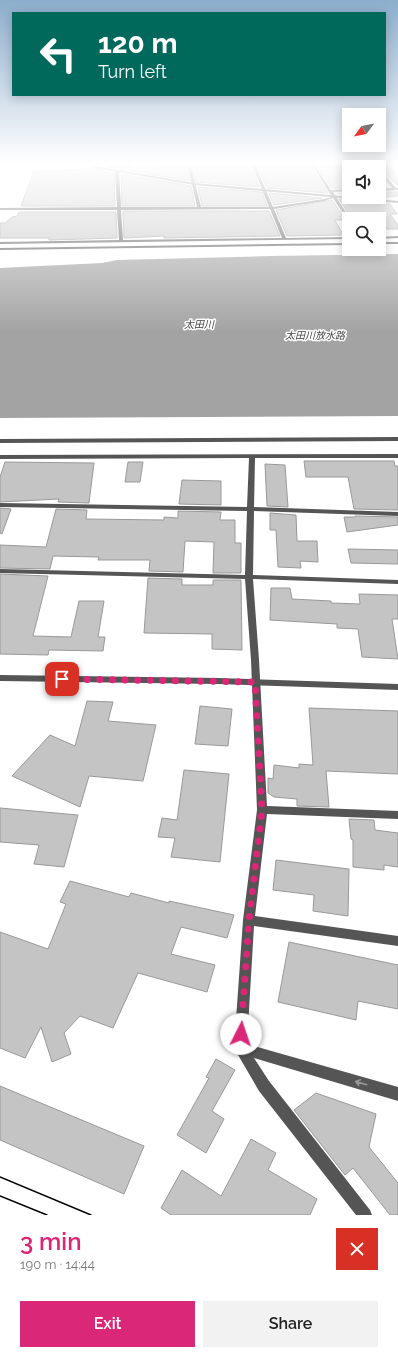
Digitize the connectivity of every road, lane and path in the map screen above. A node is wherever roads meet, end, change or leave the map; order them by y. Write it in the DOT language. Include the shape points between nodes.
graph roads {
  1 [pos="120,219"];
  2 [pos="276,219"];
  3 [pos="398,237"];
  4 [pos="342,238"];
  5 [pos="386,238"];
  6 [pos="285,239"];
  7 [pos="121,242"];
  8 [pos="386,243"];
  9 [pos="398,243"];
  10 [pos="0,244"];
  11 [pos="342,244"];
  12 [pos="37,245"];
  13 [pos="128,247"];
  14 [pos="64,248"];
  15 [pos="0,249"];
  16 [pos="398,439"];
  17 [pos="0,441"];
  18 [pos="252,456"];
  19 [pos="398,456"];
  20 [pos="0,457"];
  21 [pos="0,505"];
  22 [pos="250,509"];
  23 [pos="398,514"];
  24 [pos="0,571"];
  25 [pos="249,577"];
  26 [pos="398,582"];
  27 [pos="0,678"];
  28 [pos="255,682"];
  29 [pos="398,687"];
  30 [pos="262,810"];
  31 [pos="398,815"];
  32 [pos="249,920"];
  33 [pos="398,941"];
  34 [pos="240,1048"];
  35 [pos="398,1094"];
  36 [pos="365,1215"];
  1 -- 7 [label="street"];
  2 -- 6 [label="street"];
  3 -- 5 [label="street"];
  4 -- 6 [label="street"];
  6 -- 7 [label="street"];
  7 -- 10 [label="street"];
  8 -- 9 [label="street"];
  10 -- 12 [label="street"];
  11 -- 13 [label="street"];
  12 -- 13 [label="street"];
  12 -- 14 [label="street"];
  13 -- 14 [label="street"];
  14 -- 15 [label="street"];
  16 -- 17 [label="street"];
  18 -- 19 [label="street"];
  18 -- 20 [label="street"];
  18 -- 22 [label="street"];
  21 -- 22 [label="street"];
  22 -- 23 [label="street"];
  22 -- 25 [label="street"];
  24 -- 25 [label="street"];
  25 -- 26 [label="street"];
  25 -- 28 [label="street"];
  27 -- 28 [label="street"];
  28 -- 29 [label="street"];
  28 -- 30 [label="street"];
  30 -- 31 [label="street"];
  30 -- 32 [label="street"];
  32 -- 33 [label="street"];
  32 -- 34 [label="street"];
  35 -- 34 [label="street, one-way"];
  34 -- 36 [label="street" via="264,1086"];
}
